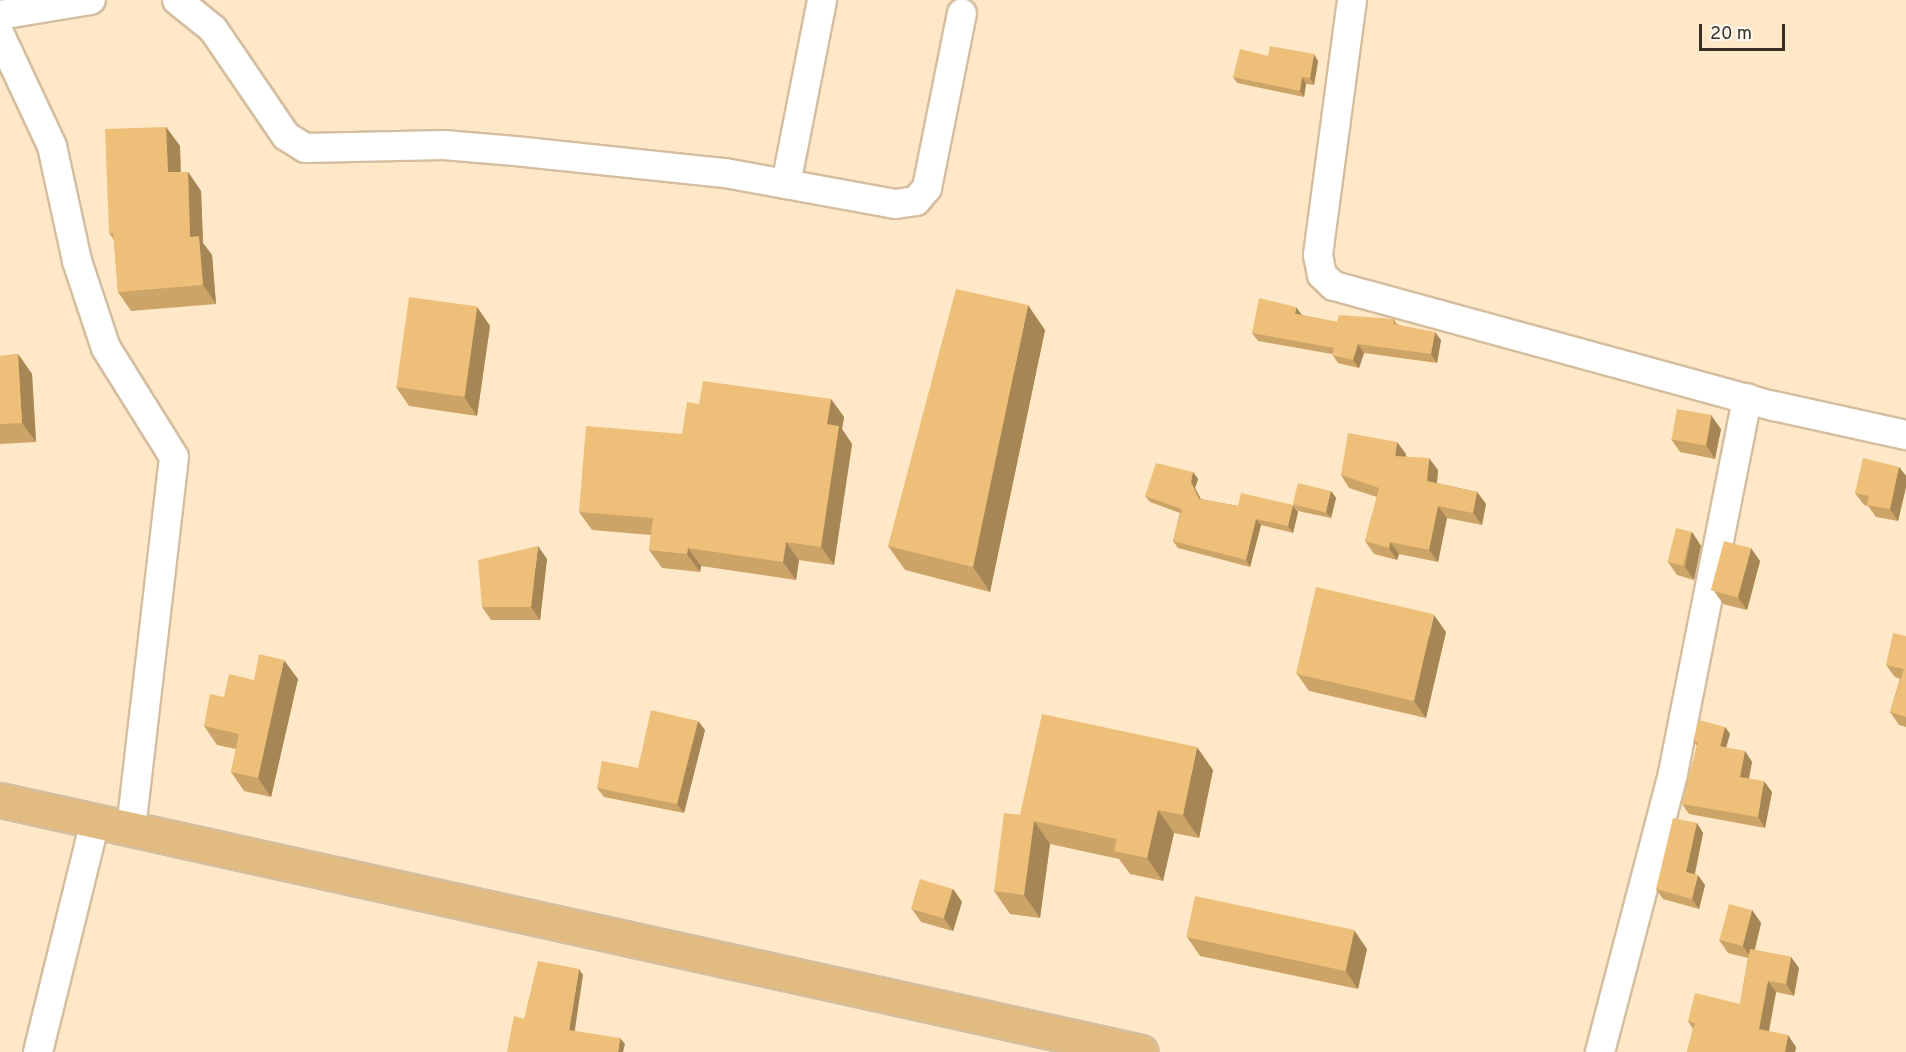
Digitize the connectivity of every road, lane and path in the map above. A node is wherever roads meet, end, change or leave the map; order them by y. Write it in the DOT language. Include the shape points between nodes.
graph roads {
  1 [pos="91,0"];
  2 [pos="177,0"];
  3 [pos="822,0"];
  4 [pos="1352,0"];
  5 [pos="962,13"];
  6 [pos="0,15"];
  7 [pos="0,35"];
  8 [pos="786,184"];
  9 [pos="1747,398"];
  10 [pos="1906,435"];
  11 [pos="0,800"];
  12 [pos="95,821"];
  13 [pos="131,829"];
  14 [pos="38,1052"];
  15 [pos="1141,1052"];
  16 [pos="1600,1052"];
  1 -- 6 [label="street"];
  2 -- 8 [label="street" via="213,29 286,136 305,148 444,145 725,173"];
  3 -- 8 [label="street"];
  4 -- 9 [label="street" via="1318,255 1322,275 1334,286"];
  5 -- 8 [label="street" via="927,188 916,201 895,204"];
  7 -- 13 [label="street" via="52,146 76,261 106,348 174,457"];
  9 -- 10 [label="street"];
  9 -- 16 [label="street" via="1673,773"];
  11 -- 12 [label="highway"];
  12 -- 13 [label="highway"];
  12 -- 14 [label="street"];
  13 -- 15 [label="highway"];
}
